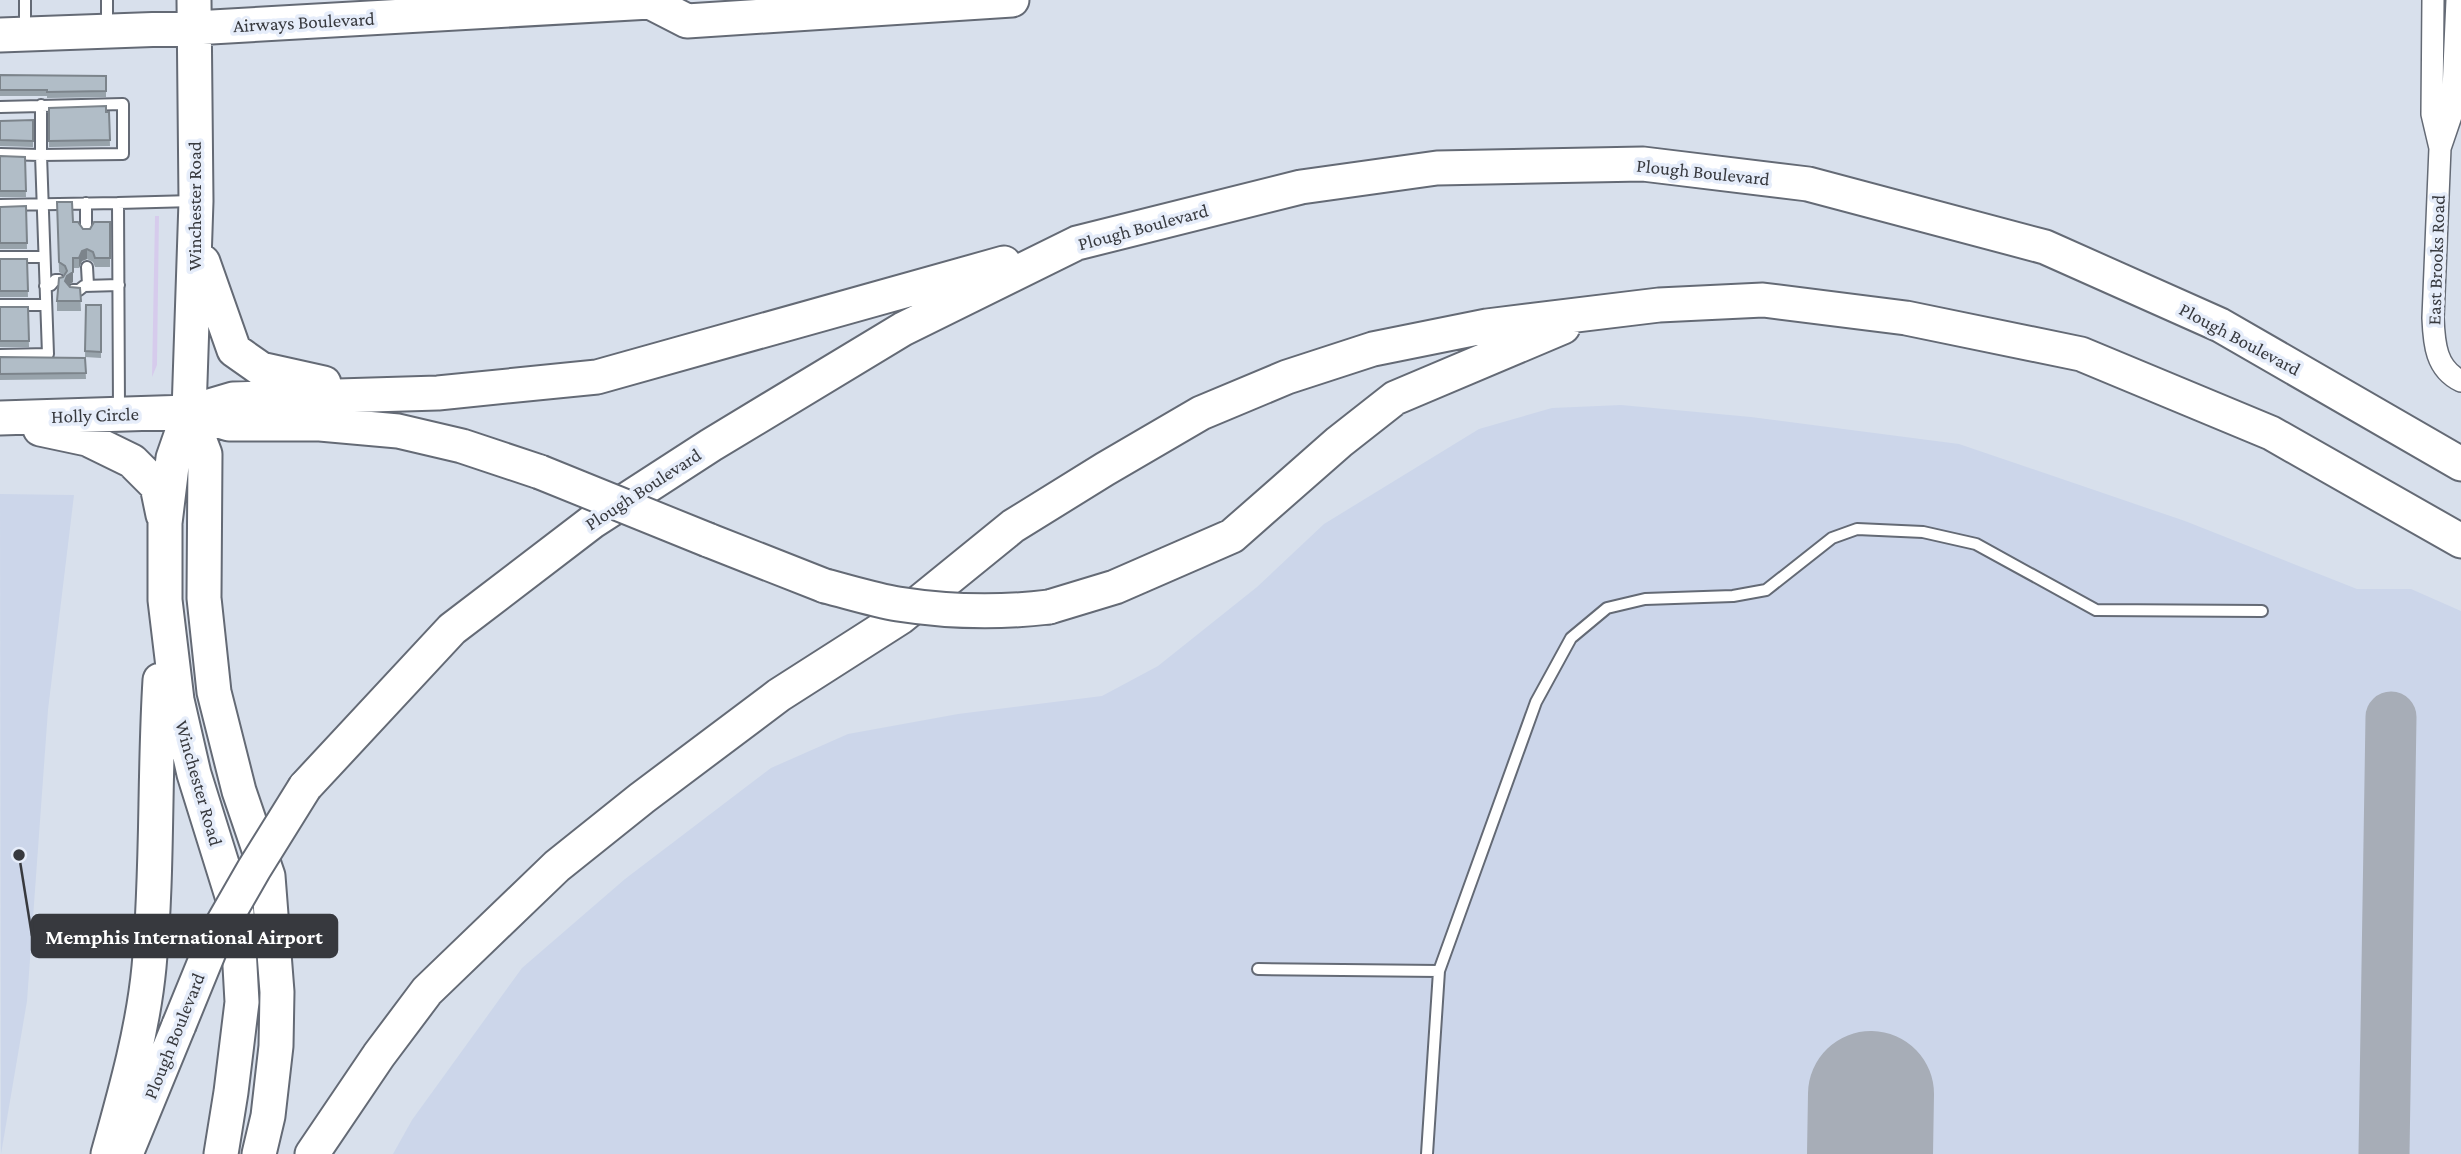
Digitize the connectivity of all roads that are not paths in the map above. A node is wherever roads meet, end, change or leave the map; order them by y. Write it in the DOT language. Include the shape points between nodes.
graph roads {
  1 [pos="25,0"];
  2 [pos="1012,0"];
  3 [pos="2432,0"];
  4 [pos="2457,0"];
  5 [pos="651,1"];
  6 [pos="194,14"];
  7 [pos="107,16"];
  8 [pos="13,35"];
  9 [pos="41,105"];
  10 [pos="0,107"];
  11 [pos="2440,148"];
  12 [pos="0,154"];
  13 [pos="41,155"];
  14 [pos="196,201"];
  15 [pos="86,203"];
  16 [pos="118,203"];
  17 [pos="42,204"];
  18 [pos="0,205"];
  19 [pos="86,232"];
  20 [pos="195,237"];
  21 [pos="1077,243"];
  22 [pos="0,257"];
  23 [pos="44,257"];
  24 [pos="87,267"];
  25 [pos="119,285"];
  26 [pos="0,305"];
  27 [pos="46,305"];
  28 [pos="1606,310"];
  29 [pos="0,355"];
  30 [pos="2453,376"];
  31 [pos="438,393"];
  32 [pos="189,412"];
  33 [pos="119,414"];
  34 [pos="0,419"];
  35 [pos="2461,464"];
  36 [pos="165,523"];
  37 [pos="2461,541"];
  38 [pos="165,600"];
  39 [pos="2262,611"];
  40 [pos="1258,969"];
  41 [pos="1439,971"];
  42 [pos="379,1055"];
  43 [pos="108,1154"];
  44 [pos="126,1154"];
  45 [pos="221,1154"];
  46 [pos="258,1154"];
  47 [pos="312,1154"];
  48 [pos="331,1154"];
  49 [pos="1427,1154"];
  1 -- 8 [label="lane"];
  2 -- 5 [label="main road, Airways Boulevard" via="687,21"];
  3 -- 11 [label="street, East Brooks Road" via="2432,114"];
  4 -- 11 [label="street, East Brooks Road" via="2452,113"];
  5 -- 6 [label="main road, Airways Boulevard" via="362,14"];
  6 -- 7 [label="main road, Airways Boulevard"];
  6 -- 14 [label="main road, Winchester Road"];
  7 -- 8 [label="main road, Airways Boulevard"];
  9 -- 10 [label="lane"];
  9 -- 13 [label="lane"];
  9 -- 13 [label="lane" via="124,104 123,154"];
  11 -- 30 [label="street, East Brooks Road" via="2434,336 2438,356"];
  12 -- 13 [label="lane"];
  13 -- 17 [label="lane"];
  14 -- 16 [label="lane"];
  14 -- 20 [label="main road, Winchester Road"];
  15 -- 16 [label="lane"];
  15 -- 17 [label="lane"];
  15 -- 19 [label="lane"];
  16 -- 25 [label="lane"];
  17 -- 18 [label="lane"];
  17 -- 23 [label="lane"];
  20 -- 31 [label="main road" via="234,350 261,369 315,383"];
  20 -- 32 [label="main road, Winchester Road"];
  21 -- 31 [label="main road" via="597,377"];
  21 -- 35 [label="main road, Plough Boulevard" via="1301,187 1437,168 1643,164 1808,184 2045,247 2220,325"];
  21 -- 44 [label="main road, Plough Boulevard, bridge" via="903,329 711,445 592,522 452,629 304,787 215,937"];
  22 -- 23 [label="lane"];
  23 -- 27 [label="lane" via="53,285"];
  24 -- 25 [label="lane" via="79,285"];
  25 -- 33 [label="lane"];
  26 -- 27 [label="lane"];
  27 -- 29 [label="lane" via="48,354"];
  28 -- 32 [label="main road, bridge" via="1395,398 1232,536 1115,587 1049,607 1006,612 897,604 825,586 540,472 398,430 229,424"];
  28 -- 37 [label="main road" via="1763,300 1906,318 2081,354 2271,433"];
  28 -- 42 [label="main road" via="1487,326 1373,349 1287,377 1201,414 1105,469 1013,526 901,617 779,695 557,866 426,991"];
  31 -- 32 [label="main road" via="233,399"];
  32 -- 33 [label="main road, Holly Circle"];
  32 -- 36 [label="main road, Winchester Road" via="173,458"];
  32 -- 46 [label="main road, Winchester Road" via="205,454 204,598 214,692 270,889 276,1046 268,1116"];
  33 -- 34 [label="main road, Holly Circle"];
  34 -- 36 [label="main road" via="87,439 132,461 157,486"];
  36 -- 38 [label="main road, Winchester Road"];
  38 -- 43 [label="main road" via="149,970 133,1061"];
  38 -- 45 [label="main road, Winchester Road" via="177,700 191,762 237,912 242,1002"];
  39 -- 41 [label="lane" via="2096,610 1976,544 1923,532 1857,529 1832,538 1766,590 1733,596 1646,599 1607,608 1572,638 1536,702"];
  40 -- 41 [label="lane"];
  41 -- 49 [label="lane"];
  42 -- 47 [label="main road"];
  42 -- 48 [label="main road"];
}
